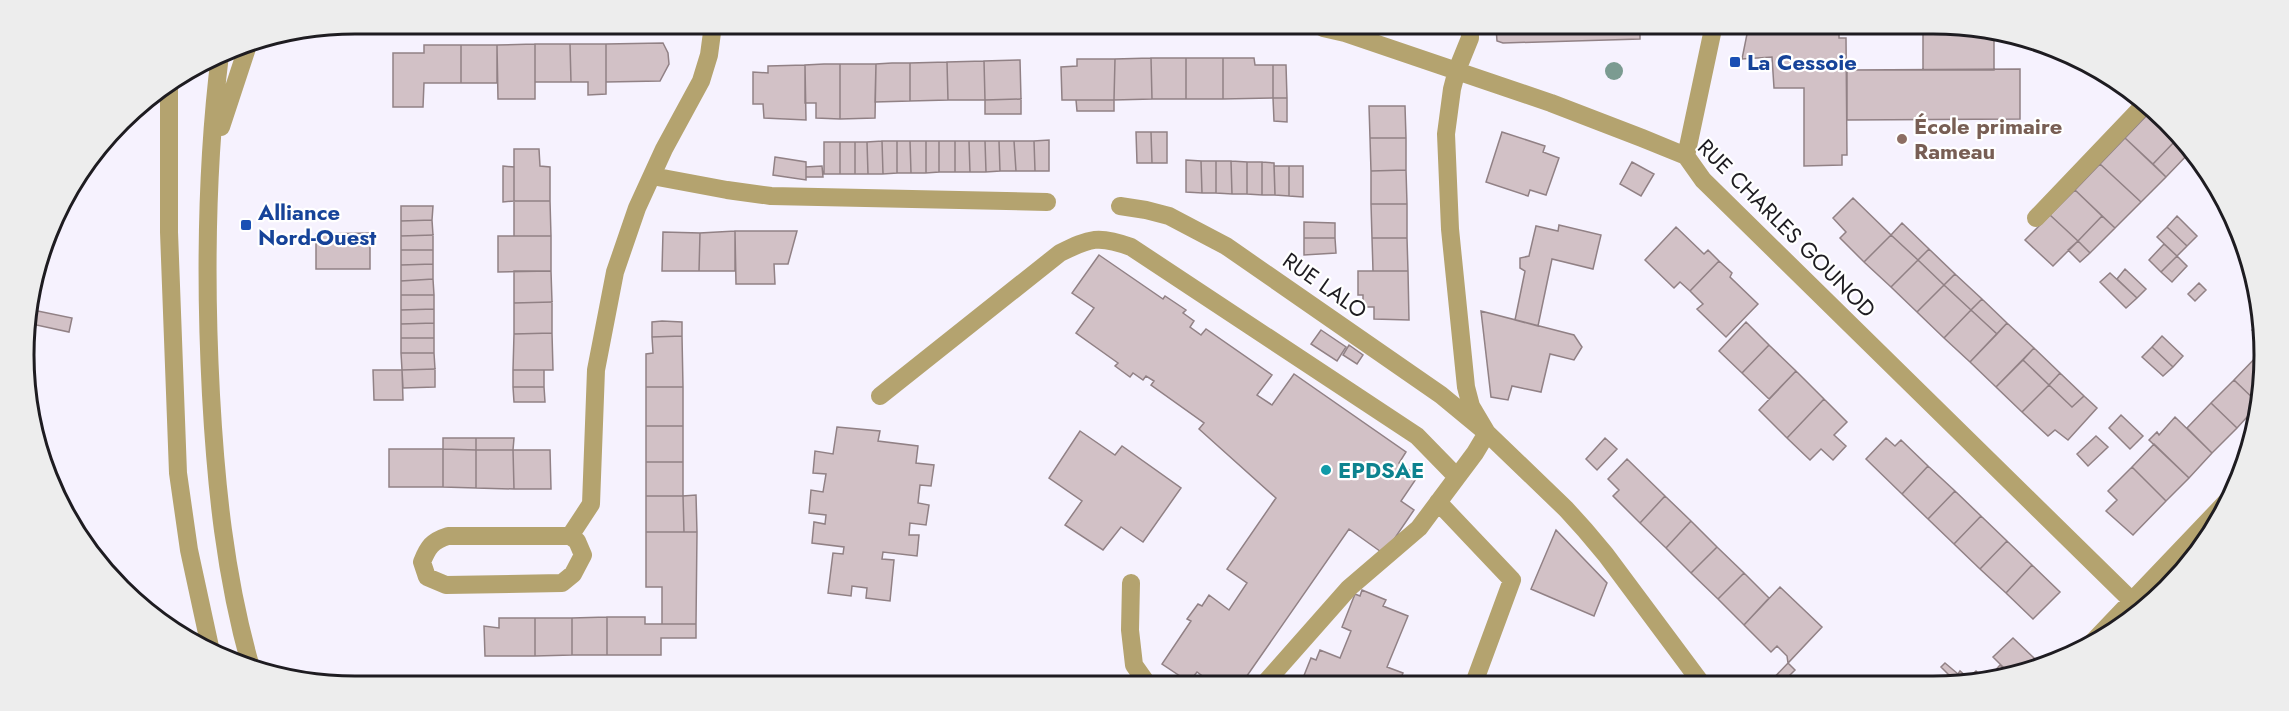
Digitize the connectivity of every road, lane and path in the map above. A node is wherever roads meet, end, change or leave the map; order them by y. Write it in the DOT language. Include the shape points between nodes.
graph roads {
  1 [pos="711,34"];
  2 [pos="1342,34"];
  3 [pos="1470,34"];
  4 [pos="1712,34"];
  5 [pos="245,55"];
  6 [pos="219,66"];
  7 [pos="1457,70"];
  8 [pos="170,94"];
  9 [pos="2140,110"];
  10 [pos="1686,156"];
  11 [pos="211,161"];
  12 [pos="652,176"];
  13 [pos="1047,202"];
  14 [pos="1120,206"];
  15 [pos="2036,218"];
  16 [pos="880,396"];
  17 [pos="1487,434"];
  18 [pos="1457,477"];
  19 [pos="1438,502"];
  20 [pos="2208,521"];
  21 [pos="570,536"];
  22 [pos="1131,583"];
  23 [pos="2132,601"];
  24 [pos="2112,622"];
  25 [pos="209,640"];
  26 [pos="248,657"];
  27 [pos="1142,676"];
  28 [pos="1271,676"];
  29 [pos="1477,676"];
  30 [pos="1696,676"];
  1 -- 12 [label="street" via="701,81"];
  2 -- 7 [label="street, RUE CHARLES GOUNOD"];
  3 -- 7 [label="street, RUE LALO"];
  4 -- 10 [label="street"];
  5 -- 11 [label="street"];
  6 -- 11 [label="street"];
  7 -- 10 [label="street, RUE CHARLES GOUNOD"];
  7 -- 17 [label="street, RUE LALO" via="1446,134 1450,229 1466,387 1471,406"];
  8 -- 25 [label="street" via="169,232 178,473 189,550"];
  9 -- 15 [label="street"];
  10 -- 23 [label="street, RUE CHARLES GOUNOD" via="1711,188"];
  11 -- 26 [label="street" via="207,331 215,474 224,543"];
  12 -- 13 [label="street" via="771,196"];
  12 -- 21 [label="street" via="626,235 607,306 596,370 591,504"];
  14 -- 17 [label="street, RUE LALO" via="1169,216 1226,246 1441,395"];
  16 -- 18 [label="street" via="1060,253 1083,241 1109,239 1131,247 1417,436"];
  17 -- 18 [label="street"];
  17 -- 30 [label="street, RUE LALO" via="1579,523"];
  18 -- 19 [label="street"];
  19 -- 28 [label="street" via="1419,528 1349,588"];
  19 -- 29 [label="street" via="1512,580"];
  20 -- 23 [label="street"];
  21 -- 21 [label="street" via="448,536 434,540 422,562 428,577 446,585 562,583 573,574 583,555"];
  22 -- 27 [label="street" via="1134,665"];
  23 -- 24 [label="street"];
}
